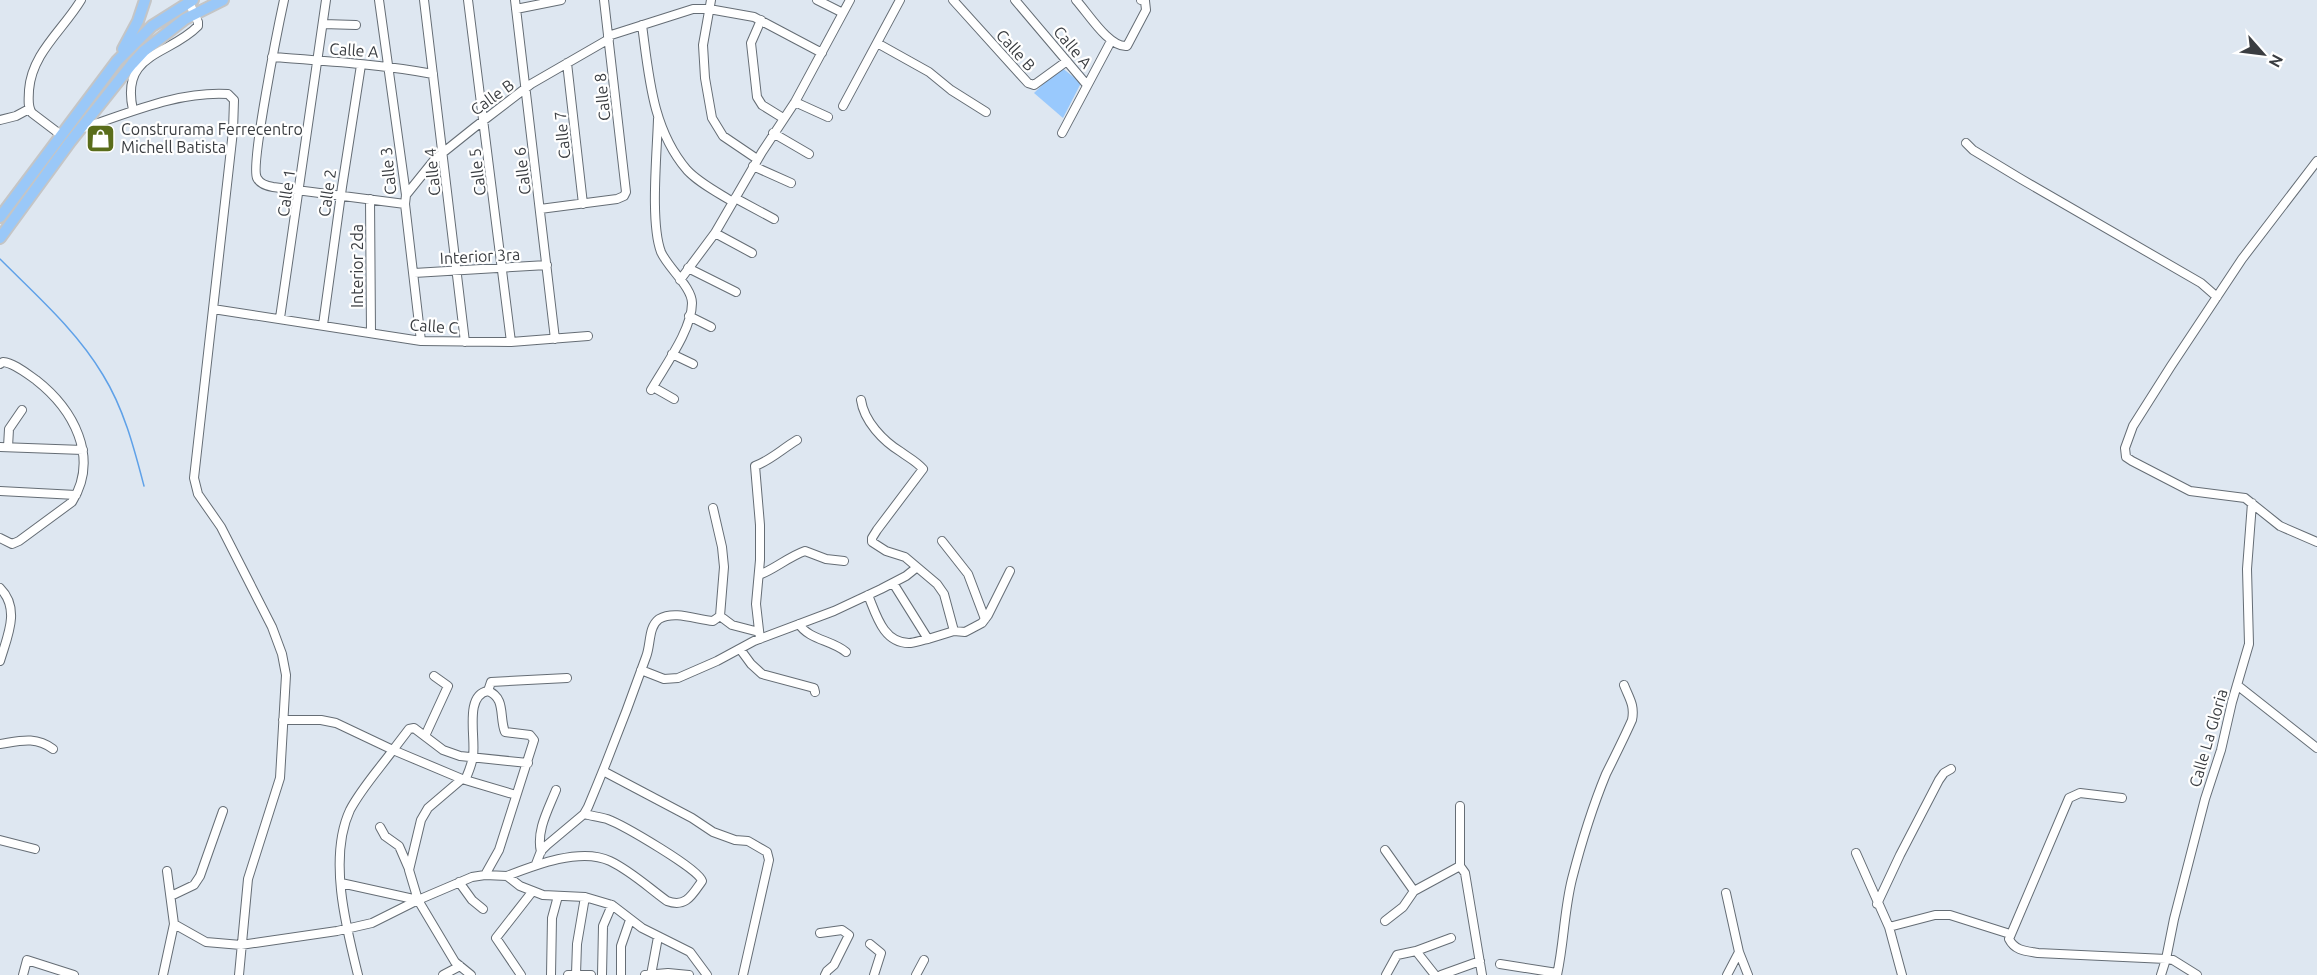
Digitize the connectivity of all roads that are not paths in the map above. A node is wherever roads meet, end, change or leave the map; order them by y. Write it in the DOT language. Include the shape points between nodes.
graph roads {
  1 [pos="81,0"];
  2 [pos="145,0"];
  3 [pos="223,0"];
  4 [pos="284,0"];
  5 [pos="326,0"];
  6 [pos="379,0"];
  7 [pos="424,0"];
  8 [pos="468,0"];
  9 [pos="561,0"];
  10 [pos="604,0"];
  11 [pos="711,0"];
  12 [pos="817,0"];
  13 [pos="850,0"];
  14 [pos="900,0"];
  15 [pos="953,0"];
  16 [pos="1015,0"];
  17 [pos="1076,0"];
  18 [pos="184,2"];
  19 [pos="1144,3"];
  20 [pos="515,4"];
  21 [pos="709,9"];
  22 [pos="843,13"];
  23 [pos="189,16"];
  24 [pos="761,20"];
  25 [pos="323,24"];
  26 [pos="356,25"];
  27 [pos="642,25"];
  28 [pos="609,37"];
  29 [pos="1111,41"];
  30 [pos="877,44"];
  31 [pos="822,53"];
  32 [pos="272,57"];
  33 [pos="318,60"];
  34 [pos="117,61"];
  35 [pos="1067,61"];
  36 [pos="567,63"];
  37 [pos="361,65"];
  38 [pos="389,66"];
  39 [pos="433,74"];
  40 [pos="1087,85"];
  41 [pos="527,89"];
  42 [pos="795,102"];
  43 [pos="843,106"];
  44 [pos="29,109"];
  45 [pos="133,110"];
  46 [pos="986,112"];
  47 [pos="828,117"];
  48 [pos="783,118"];
  49 [pos="658,119"];
  50 [pos="0,120"];
  51 [pos="484,120"];
  52 [pos="81,128"];
  53 [pos="1062,133"];
  54 [pos="773,134"];
  55 [pos="61,135"];
  56 [pos="670,143"];
  57 [pos="1966,143"];
  58 [pos="657,146"];
  59 [pos="443,153"];
  60 [pos="809,154"];
  61 [pos="2317,161"];
  62 [pos="755,162"];
  63 [pos="791,183"];
  64 [pos="300,189"];
  65 [pos="341,195"];
  66 [pos="406,195"];
  67 [pos="370,199"];
  68 [pos="734,200"];
  69 [pos="405,204"];
  70 [pos="583,204"];
  71 [pos="540,209"];
  72 [pos="1,215"];
  73 [pos="774,219"];
  74 [pos="715,232"];
  75 [pos="0,238"];
  76 [pos="752,253"];
  77 [pos="547,265"];
  78 [pos="688,268"];
  79 [pos="502,269"];
  80 [pos="456,271"];
  81 [pos="414,273"];
  82 [pos="680,280"];
  83 [pos="736,292"];
  84 [pos="2217,297"];
  85 [pos="213,309"];
  86 [pos="689,316"];
  87 [pos="280,318"];
  88 [pos="323,325"];
  89 [pos="711,327"];
  90 [pos="371,332"];
  91 [pos="588,336"];
  92 [pos="555,339"];
  93 [pos="421,340"];
  94 [pos="465,342"];
  95 [pos="512,342"];
  96 [pos="672,354"];
  97 [pos="0,364"];
  98 [pos="693,364"];
  99 [pos="674,399"];
  100 [pos="861,400"];
  101 [pos="22,410"];
  102 [pos="797,440"];
  103 [pos="4,447"];
  104 [pos="83,450"];
  105 [pos="0,491"];
  106 [pos="76,495"];
  107 [pos="2252,503"];
  108 [pos="713,508"];
  109 [pos="0,538"];
  110 [pos="942,541"];
  111 [pos="2317,542"];
  112 [pos="844,561"];
  113 [pos="916,568"];
  114 [pos="1010,571"];
  115 [pos="759,575"];
  116 [pos="893,583"];
  117 [pos="0,588"];
  118 [pos="868,595"];
  119 [pos="720,616"];
  120 [pos="986,619"];
  121 [pos="799,624"];
  122 [pos="954,632"];
  123 [pos="760,635"];
  124 [pos="928,639"];
  125 [pos="740,649"];
  126 [pos="846,652"];
  127 [pos="0,661"];
  128 [pos="641,670"];
  129 [pos="434,676"];
  130 [pos="567,678"];
  131 [pos="1624,685"];
  132 [pos="2237,685"];
  133 [pos="488,691"];
  134 [pos="815,692"];
  135 [pos="283,720"];
  136 [pos="424,736"];
  137 [pos="0,744"];
  138 [pos="2317,748"];
  139 [pos="53,749"];
  140 [pos="393,750"];
  141 [pos="473,758"];
  142 [pos="528,763"];
  143 [pos="1951,769"];
  144 [pos="603,771"];
  145 [pos="464,779"];
  146 [pos="556,790"];
  147 [pos="516,795"];
  148 [pos="2122,798"];
  149 [pos="1460,806"];
  150 [pos="223,811"];
  151 [pos="584,814"];
  152 [pos="380,827"];
  153 [pos="0,840"];
  154 [pos="35,849"];
  155 [pos="1385,850"];
  156 [pos="540,852"];
  157 [pos="1856,853"];
  158 [pos="536,864"];
  159 [pos="1460,866"];
  160 [pos="409,870"];
  161 [pos="167,871"];
  162 [pos="484,875"];
  163 [pos="507,876"];
  164 [pos="459,882"];
  165 [pos="341,883"];
  166 [pos="1414,891"];
  167 [pos="532,892"];
  168 [pos="1726,893"];
  169 [pos="171,896"];
  170 [pos="558,896"];
  171 [pos="585,897"];
  172 [pos="418,900"];
  173 [pos="1877,904"];
  174 [pos="612,905"];
  175 [pos="483,909"];
  176 [pos="630,920"];
  177 [pos="1384,921"];
  178 [pos="174,924"];
  179 [pos="1889,927"];
  180 [pos="347,929"];
  181 [pos="820,933"];
  182 [pos="2010,934"];
  183 [pos="658,937"];
  184 [pos="1451,938"];
  185 [pos="870,944"];
  186 [pos="241,945"];
  187 [pos="1416,951"];
  188 [pos="1738,952"];
  189 [pos="2166,959"];
  190 [pos="924,960"];
  191 [pos="1480,961"];
  192 [pos="1500,964"];
  193 [pos="456,970"];
  194 [pos="1557,974"];
  195 [pos="23,975"];
  196 [pos="74,975"];
  197 [pos="163,975"];
  198 [pos="239,975"];
  199 [pos="358,975"];
  200 [pos="442,975"];
  201 [pos="471,975"];
  202 [pos="521,975"];
  203 [pos="551,975"];
  204 [pos="572,975"];
  205 [pos="591,975"];
  206 [pos="602,975"];
  207 [pos="621,975"];
  208 [pos="645,975"];
  209 [pos="651,975"];
  210 [pos="689,975"];
  211 [pos="707,975"];
  212 [pos="743,975"];
  213 [pos="825,975"];
  214 [pos="874,975"];
  215 [pos="916,975"];
  216 [pos="1386,975"];
  217 [pos="1435,975"];
  218 [pos="1441,975"];
  219 [pos="1482,975"];
  220 [pos="1727,975"];
  221 [pos="1748,975"];
  222 [pos="1902,975"];
  223 [pos="2161,975"];
  224 [pos="2197,975"];
  1 -- 44 [label="street" via="38,59 30,81"];
  2 -- 34 [label="main road"];
  3 -- 23 [label="main road"];
  4 -- 32 [label="street"];
  5 -- 25 [label="street, Calle 1"];
  6 -- 38 [label="street, Calle 3"];
  7 -- 39 [label="street, Calle 4"];
  8 -- 51 [label="street, Calle 5"];
  9 -- 20 [label="street"];
  10 -- 28 [label="street, Calle 8"];
  11 -- 21 [label="street"];
  12 -- 22 [label="street"];
  13 -- 22 [label="street"];
  14 -- 30 [label="street"];
  15 -- 35 [label="street, Calle B" via="1028,83 1034,85"];
  16 -- 35 [label="street, Calle A"];
  17 -- 29 [label="street"];
  18 -- 23 [label="street"];
  18 -- 34 [label="main road"];
  19 -- 29 [label="street" via="1146,10 1127,46"];
  20 -- 41 [label="street, Calle 6"];
  21 -- 24 [label="street"];
  21 -- 27 [label="street, Calle B" via="693,9"];
  21 -- 62 [label="street" via="703,45 712,118 723,136"];
  22 -- 31 [label="street"];
  23 -- 45 [label="street" via="198,22 195,29 148,58 135,74 129,90"];
  23 -- 52 [label="main road" via="144,51"];
  24 -- 31 [label="street"];
  24 -- 48 [label="street" via="751,43 757,97 762,105"];
  25 -- 26 [label="street"];
  25 -- 33 [label="street, Calle 1"];
  27 -- 28 [label="street, Calle B"];
  27 -- 49 [label="street"];
  28 -- 36 [label="street, Calle B"];
  28 -- 70 [label="street, Calle 8" via="626,192 617,199"];
  29 -- 40 [label="street"];
  30 -- 43 [label="street"];
  30 -- 46 [label="street" via="929,72"];
  31 -- 42 [label="street"];
  32 -- 33 [label="street, Calle A"];
  32 -- 64 [label="street" via="257,179 265,185"];
  33 -- 37 [label="street, Calle A"];
  33 -- 64 [label="street, Calle 1"];
  34 -- 55 [label="main road"];
  35 -- 40 [label="street, Calle A"];
  36 -- 41 [label="street, Calle B"];
  36 -- 70 [label="street, Calle 7"];
  37 -- 38 [label="street, Calle A"];
  37 -- 65 [label="street, Calle 2"];
  38 -- 39 [label="street, Calle A"];
  38 -- 66 [label="street, Calle 3"];
  39 -- 59 [label="street, Calle 4"];
  40 -- 53 [label="street"];
  41 -- 51 [label="street, Calle B"];
  41 -- 71 [label="street, Calle 6"];
  42 -- 47 [label="street"];
  42 -- 48 [label="street"];
  44 -- 50 [label="street"];
  44 -- 55 [label="street"];
  45 -- 52 [label="street"];
  45 -- 85 [label="street" via="215,93 228,94 234,100"];
  48 -- 54 [label="street"];
  49 -- 56 [label="street"];
  49 -- 58 [label="street"];
  51 -- 59 [label="street, Calle B"];
  51 -- 79 [label="street, Calle 5"];
  52 -- 75 [label="main road"];
  54 -- 60 [label="street"];
  54 -- 62 [label="street"];
  55 -- 72 [label="main road"];
  56 -- 58 [label="street"];
  56 -- 68 [label="street" via="688,171"];
  57 -- 84 [label="street" via="2201,283"];
  58 -- 82 [label="street" via="657,229 661,251"];
  59 -- 66 [label="street, Calle B"];
  59 -- 80 [label="street, Calle 4"];
  61 -- 84 [label="street"];
  62 -- 63 [label="street"];
  62 -- 68 [label="street"];
  64 -- 65 [label="street"];
  64 -- 87 [label="street, Calle 1"];
  65 -- 67 [label="street"];
  65 -- 88 [label="street, Calle 2"];
  66 -- 69 [label="street, Calle 3"];
  67 -- 69 [label="street"];
  67 -- 90 [label="street, Interior 2da"];
  68 -- 73 [label="street"];
  68 -- 74 [label="street"];
  69 -- 81 [label="street, Calle 3"];
  70 -- 71 [label="street"];
  71 -- 77 [label="street, Calle 6"];
  74 -- 76 [label="street"];
  74 -- 78 [label="street"];
  77 -- 79 [label="street, Interior 3ra"];
  77 -- 92 [label="street, Calle 6"];
  78 -- 82 [label="street"];
  78 -- 83 [label="street"];
  79 -- 80 [label="street, Interior 3ra"];
  79 -- 95 [label="street, Calle 5"];
  80 -- 81 [label="street, Interior 3ra"];
  80 -- 94 [label="street, Calle 4"];
  81 -- 93 [label="street, Calle 3"];
  82 -- 86 [label="street" via="690,294"];
  84 -- 107 [label="street" via="2133,426 2124,448 2126,457 2132,461 2190,491 2245,498"];
  85 -- 87 [label="street, Calle C"];
  85 -- 135 [label="street" via="194,478 198,494 221,527 276,636 286,675"];
  86 -- 89 [label="street"];
  86 -- 96 [label="street"];
  87 -- 88 [label="street, Calle C"];
  88 -- 90 [label="street, Calle C"];
  90 -- 93 [label="street, Calle C"];
  91 -- 92 [label="street, Calle C"];
  92 -- 95 [label="street, Calle C"];
  93 -- 94 [label="street, Calle C"];
  94 -- 95 [label="street, Calle C"];
  96 -- 98 [label="street"];
  96 -- 99 [label="street" via="652,388"];
  97 -- 104 [label="street" via="7,362 26,372 57,399 73,419"];
  100 -- 113 [label="street" via="863,413 874,428 923,469 872,538 877,547 905,557"];
  101 -- 103 [label="street" via="9,429"];
  102 -- 115 [label="street" via="755,466"];
  103 -- 104 [label="street"];
  104 -- 106 [label="street"];
  105 -- 106 [label="street"];
  106 -- 109 [label="street" via="18,541 12,544"];
  107 -- 111 [label="street" via="2280,526"];
  107 -- 132 [label="street, Calle La Gloria" via="2247,569 2249,644"];
  108 -- 119 [label="street" via="724,567"];
  110 -- 120 [label="street" via="968,574"];
  112 -- 115 [label="street" via="825,560 805,551"];
  113 -- 116 [label="street"];
  113 -- 122 [label="street" via="944,594"];
  114 -- 120 [label="street"];
  115 -- 123 [label="street" via="756,604"];
  116 -- 118 [label="street"];
  116 -- 124 [label="street"];
  117 -- 127 [label="street" via="10,602 12,619"];
  118 -- 121 [label="street"];
  118 -- 124 [label="street" via="879,622 892,638 908,644"];
  119 -- 123 [label="street"];
  119 -- 128 [label="street" via="713,621 688,615 663,617 652,628"];
  120 -- 122 [label="street" via="970,629"];
  121 -- 123 [label="street"];
  121 -- 126 [label="street" via="806,633 839,645"];
  122 -- 124 [label="street"];
  123 -- 125 [label="street"];
  125 -- 128 [label="street" via="670,680"];
  125 -- 134 [label="street" via="762,674 814,688"];
  128 -- 144 [label="street"];
  129 -- 136 [label="street" via="448,686"];
  130 -- 133 [label="street" via="491,682"];
  131 -- 194 [label="street" via="1632,701 1632,720 1588,823 1571,881"];
  132 -- 138 [label="street"];
  132 -- 189 [label="street, Calle La Gloria"];
  133 -- 141 [label="street" via="480,694 474,704"];
  133 -- 142 [label="street" via="498,697 505,732 533,737"];
  135 -- 140 [label="street" via="336,723"];
  135 -- 186 [label="street" via="280,778 248,879"];
  136 -- 140 [label="street" via="411,727"];
  136 -- 141 [label="street" via="443,750"];
  137 -- 139 [label="street" via="30,739"];
  140 -- 145 [label="street"];
  140 -- 165 [label="street" via="350,811 340,842"];
  141 -- 142 [label="street"];
  141 -- 145 [label="street"];
  142 -- 147 [label="street"];
  143 -- 173 [label="street" via="1939,780"];
  144 -- 151 [label="street"];
  144 -- 212 [label="street" via="713,832 748,841 767,852 769,860"];
  145 -- 147 [label="street"];
  145 -- 160 [label="street" via="429,808 421,820"];
  146 -- 156 [label="street" via="538,842"];
  147 -- 162 [label="street" via="499,850"];
  148 -- 182 [label="street" via="2080,793 2069,798"];
  149 -- 159 [label="street"];
  150 -- 169 [label="street" via="200,876 194,885"];
  151 -- 156 [label="street"];
  151 -- 158 [label="street" via="618,824 674,856 700,875 702,881 687,901 675,904 608,860 589,857"];
  152 -- 160 [label="street" via="399,846"];
  153 -- 154 [label="street"];
  155 -- 166 [label="street"];
  156 -- 158 [label="street"];
  157 -- 173 [label="street"];
  158 -- 163 [label="street"];
  159 -- 166 [label="street"];
  159 -- 191 [label="street"];
  160 -- 172 [label="street"];
  161 -- 169 [label="street"];
  162 -- 163 [label="street"];
  162 -- 164 [label="street"];
  163 -- 167 [label="street"];
  164 -- 172 [label="street"];
  164 -- 175 [label="street"];
  165 -- 172 [label="street"];
  165 -- 180 [label="street"];
  166 -- 177 [label="street" via="1403,907"];
  167 -- 170 [label="street"];
  167 -- 202 [label="street" via="496,938"];
  168 -- 188 [label="street"];
  169 -- 178 [label="street"];
  170 -- 171 [label="street"];
  170 -- 203 [label="street" via="552,918"];
  171 -- 174 [label="street"];
  171 -- 204 [label="street"];
  172 -- 180 [label="street"];
  172 -- 193 [label="street"];
  173 -- 179 [label="street"];
  174 -- 176 [label="street"];
  174 -- 206 [label="street" via="603,926"];
  176 -- 183 [label="street"];
  176 -- 207 [label="street" via="621,946"];
  178 -- 186 [label="street" via="206,942"];
  178 -- 197 [label="street"];
  179 -- 182 [label="street" via="1950,915"];
  179 -- 222 [label="street"];
  180 -- 186 [label="street"];
  180 -- 199 [label="street"];
  181 -- 213 [label="street" via="842,930 849,934"];
  182 -- 189 [label="street" via="2012,945 2038,953"];
  183 -- 209 [label="street"];
  183 -- 211 [label="street" via="690,952"];
  184 -- 187 [label="street"];
  185 -- 214 [label="street" via="881,953"];
  186 -- 198 [label="street"];
  187 -- 216 [label="street" via="1397,955"];
  187 -- 217 [label="street"];
  188 -- 220 [label="street"];
  188 -- 221 [label="street"];
  189 -- 223 [label="street, Calle La Gloria"];
  189 -- 224 [label="street"];
  190 -- 215 [label="street"];
  191 -- 218 [label="street"];
  191 -- 219 [label="street"];
  192 -- 194 [label="street"];
  193 -- 200 [label="street"];
  193 -- 201 [label="street"];
  195 -- 196 [label="street" via="27,960"];
  204 -- 205 [label="street"];
  208 -- 209 [label="street"];
  209 -- 210 [label="street"];
}
